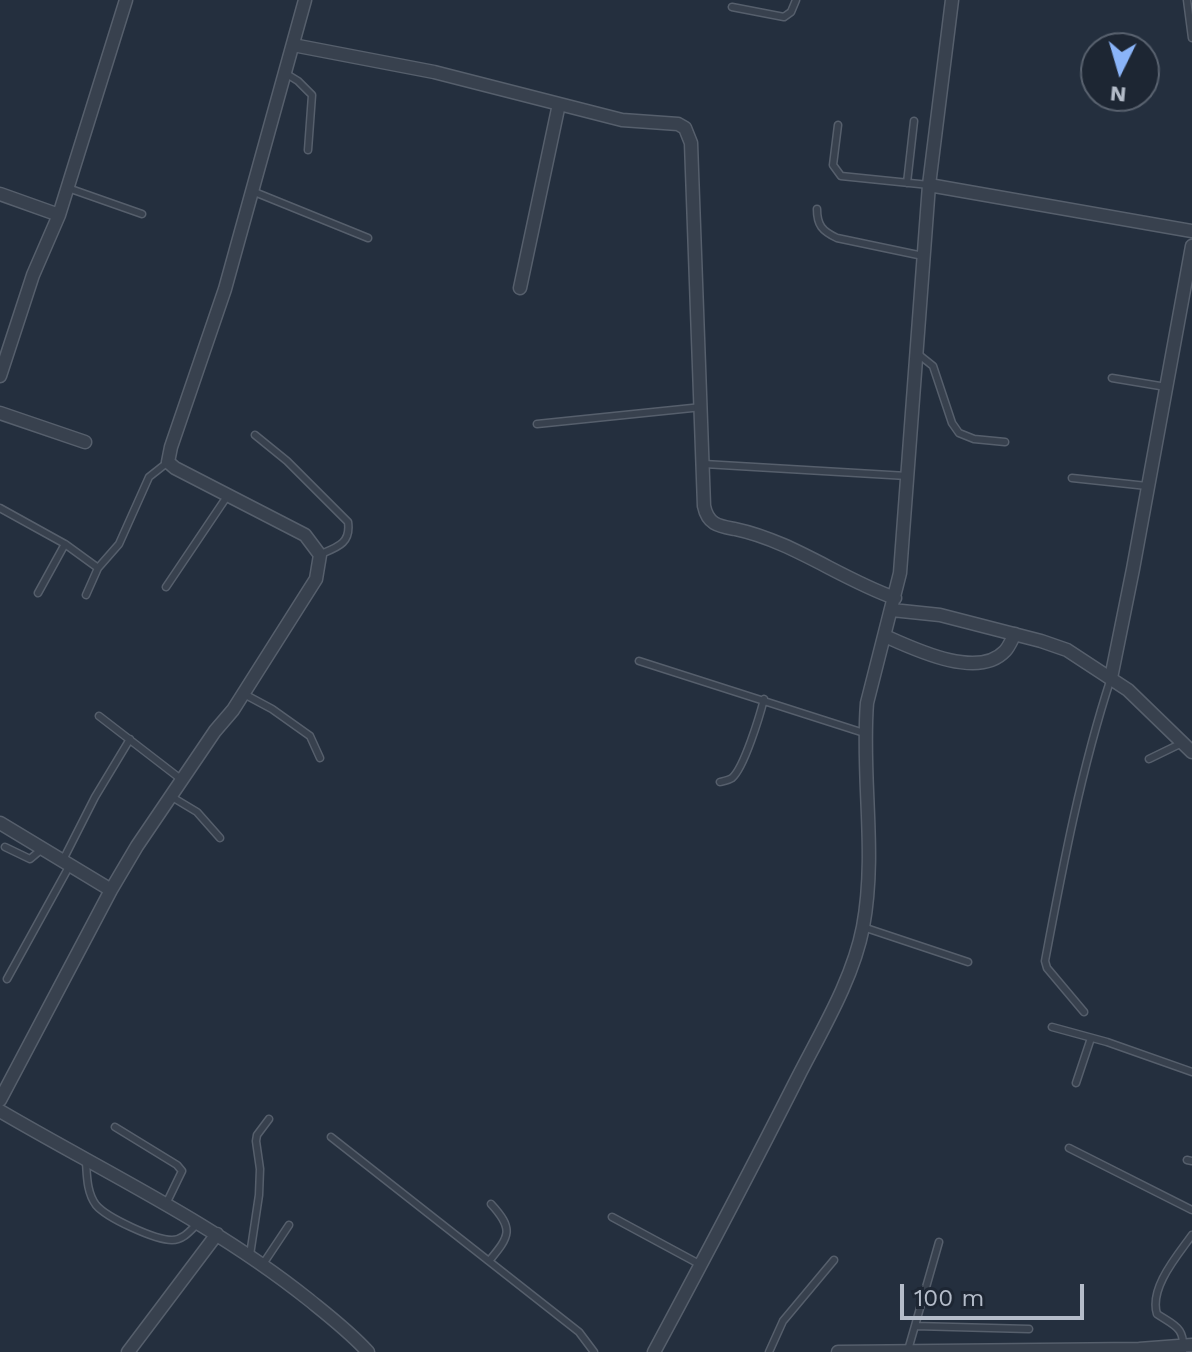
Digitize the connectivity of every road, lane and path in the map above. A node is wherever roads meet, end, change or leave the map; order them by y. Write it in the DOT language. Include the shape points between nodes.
graph roads {
  1 [pos="126,0"];
  2 [pos="305,0"];
  3 [pos="796,0"];
  4 [pos="952,0"];
  5 [pos="1187,0"];
  6 [pos="732,7"];
  7 [pos="1192,38"];
  8 [pos="293,45"];
  9 [pos="285,73"];
  10 [pos="559,104"];
  11 [pos="914,121"];
  12 [pos="838,125"];
  13 [pos="308,150"];
  14 [pos="907,183"];
  15 [pos="929,185"];
  16 [pos="68,188"];
  17 [pos="252,191"];
  18 [pos="0,194"];
  19 [pos="817,209"];
  20 [pos="142,214"];
  21 [pos="59,215"];
  22 [pos="1192,231"];
  23 [pos="368,238"];
  24 [pos="1192,246"];
  25 [pos="923,256"];
  26 [pos="520,288"];
  27 [pos="918,354"];
  28 [pos="0,376"];
  29 [pos="1112,378"];
  30 [pos="1166,387"];
  31 [pos="702,407"];
  32 [pos="0,413"];
  33 [pos="537,424"];
  34 [pos="255,435"];
  35 [pos="85,442"];
  36 [pos="1005,442"];
  37 [pos="168,462"];
  38 [pos="704,464"];
  39 [pos="907,476"];
  40 [pos="1072,478"];
  41 [pos="1147,486"];
  42 [pos="228,495"];
  43 [pos="0,508"];
  44 [pos="65,544"];
  45 [pos="320,555"];
  46 [pos="98,568"];
  47 [pos="166,587"];
  48 [pos="38,593"];
  49 [pos="86,595"];
  50 [pos="894,604"];
  51 [pos="1015,634"];
  52 [pos="885,636"];
  53 [pos="639,661"];
  54 [pos="1111,678"];
  55 [pos="244,694"];
  56 [pos="764,699"];
  57 [pos="99,716"];
  58 [pos="866,733"];
  59 [pos="130,739"];
  60 [pos="1182,743"];
  61 [pos="1192,752"];
  62 [pos="320,758"];
  63 [pos="1149,759"];
  64 [pos="182,780"];
  65 [pos="720,782"];
  66 [pos="170,796"];
  67 [pos="0,823"];
  68 [pos="220,838"];
  69 [pos="5,847"];
  70 [pos="42,849"];
  71 [pos="66,862"];
  72 [pos="111,890"];
  73 [pos="863,927"];
  74 [pos="968,962"];
  75 [pos="7,979"];
  76 [pos="1084,1012"];
  77 [pos="1052,1027"];
  78 [pos="1091,1038"];
  79 [pos="1192,1072"];
  80 [pos="1076,1083"];
  81 [pos="0,1100"];
  82 [pos="0,1111"];
  83 [pos="269,1119"];
  84 [pos="115,1127"];
  85 [pos="331,1137"];
  86 [pos="1069,1148"];
  87 [pos="86,1162"];
  88 [pos="166,1204"];
  89 [pos="491,1204"];
  90 [pos="1192,1210"];
  91 [pos="612,1217"];
  92 [pos="198,1223"];
  93 [pos="289,1225"];
  94 [pos="217,1234"];
  95 [pos="1192,1235"];
  96 [pos="939,1242"];
  97 [pos="250,1255"];
  98 [pos="834,1260"];
  99 [pos="489,1261"];
  100 [pos="263,1264"];
  101 [pos="701,1265"];
  102 [pos="915,1326"];
  103 [pos="1029,1329"];
  104 [pos="1186,1347"];
  105 [pos="908,1351"];
  106 [pos="128,1352"];
  107 [pos="368,1352"];
  108 [pos="594,1352"];
  109 [pos="654,1352"];
  110 [pos="769,1352"];
  111 [pos="838,1352"];
  1 -- 16 [label="street"];
  2 -- 8 [label="street"];
  3 -- 6 [label="lane" via="784,17"];
  4 -- 15 [label="street"];
  5 -- 7 [label="lane"];
  8 -- 9 [label="street"];
  8 -- 10 [label="street" via="434,72"];
  9 -- 13 [label="lane" via="312,95"];
  9 -- 17 [label="street"];
  10 -- 26 [label="street"];
  10 -- 31 [label="street" via="622,120 678,124 689,133"];
  11 -- 14 [label="lane"];
  12 -- 14 [label="lane" via="833,165 841,176"];
  14 -- 15 [label="lane"];
  15 -- 22 [label="street"];
  15 -- 25 [label="street"];
  16 -- 20 [label="lane"];
  16 -- 21 [label="street"];
  17 -- 23 [label="lane"];
  17 -- 37 [label="street"];
  18 -- 21 [label="street"];
  19 -- 25 [label="lane" via="817,222 837,238"];
  21 -- 28 [label="street"];
  24 -- 30 [label="street"];
  25 -- 27 [label="street"];
  27 -- 36 [label="lane" via="933,366 959,433"];
  27 -- 39 [label="street"];
  29 -- 30 [label="lane"];
  30 -- 41 [label="street"];
  31 -- 33 [label="lane"];
  31 -- 38 [label="street"];
  32 -- 35 [label="street"];
  34 -- 45 [label="lane" via="348,522 348,539"];
  37 -- 42 [label="street"];
  37 -- 46 [label="lane" via="149,477 119,544"];
  38 -- 39 [label="lane"];
  38 -- 50 [label="street" via="704,506 712,523 779,543"];
  39 -- 50 [label="street"];
  40 -- 41 [label="lane"];
  41 -- 54 [label="street"];
  42 -- 45 [label="street" via="305,535"];
  42 -- 47 [label="lane"];
  43 -- 44 [label="lane"];
  44 -- 46 [label="lane"];
  44 -- 48 [label="lane"];
  45 -- 55 [label="street" via="316,579"];
  46 -- 49 [label="lane"];
  50 -- 51 [label="street"];
  50 -- 52 [label="street"];
  51 -- 52 [label="street" via="1006,650 980,662 944,659"];
  51 -- 54 [label="street" via="1067,650"];
  52 -- 58 [label="street" via="867,703"];
  53 -- 56 [label="lane"];
  54 -- 60 [label="street"];
  54 -- 76 [label="lane" via="1092,734 1045,961"];
  55 -- 62 [label="lane" via="310,736"];
  55 -- 64 [label="street"];
  56 -- 58 [label="lane"];
  56 -- 65 [label="lane" via="739,766"];
  57 -- 59 [label="lane"];
  58 -- 73 [label="street" via="870,826"];
  59 -- 64 [label="lane"];
  59 -- 71 [label="lane" via="95,797"];
  60 -- 61 [label="street"];
  60 -- 63 [label="lane"];
  64 -- 66 [label="street"];
  66 -- 68 [label="lane" via="197,812"];
  66 -- 72 [label="street"];
  67 -- 70 [label="street"];
  69 -- 70 [label="lane" via="30,859"];
  70 -- 71 [label="street"];
  71 -- 72 [label="street"];
  71 -- 75 [label="lane"];
  72 -- 81 [label="street"];
  73 -- 74 [label="lane"];
  73 -- 101 [label="street" via="820,1035"];
  77 -- 78 [label="lane"];
  78 -- 79 [label="lane"];
  78 -- 80 [label="lane"];
  82 -- 87 [label="street"];
  83 -- 97 [label="lane" via="256,1141 258,1214"];
  84 -- 88 [label="lane" via="182,1171"];
  85 -- 99 [label="lane"];
  86 -- 90 [label="lane"];
  87 -- 88 [label="street"];
  87 -- 92 [label="lane" via="90,1195 98,1208 130,1226 174,1240"];
  88 -- 92 [label="street"];
  89 -- 99 [label="lane" via="506,1220 507,1232"];
  91 -- 101 [label="lane"];
  92 -- 94 [label="street"];
  93 -- 100 [label="lane"];
  94 -- 97 [label="street"];
  94 -- 106 [label="street"];
  95 -- 104 [label="lane" via="1154,1302 1157,1314 1179,1328"];
  96 -- 102 [label="lane"];
  97 -- 100 [label="street"];
  98 -- 110 [label="lane" via="783,1321"];
  99 -- 108 [label="lane" via="579,1332"];
  100 -- 107 [label="street"];
  101 -- 109 [label="street"];
  102 -- 103 [label="lane"];
  102 -- 105 [label="lane"];
  104 -- 105 [label="street"];
  105 -- 111 [label="street"];
}
